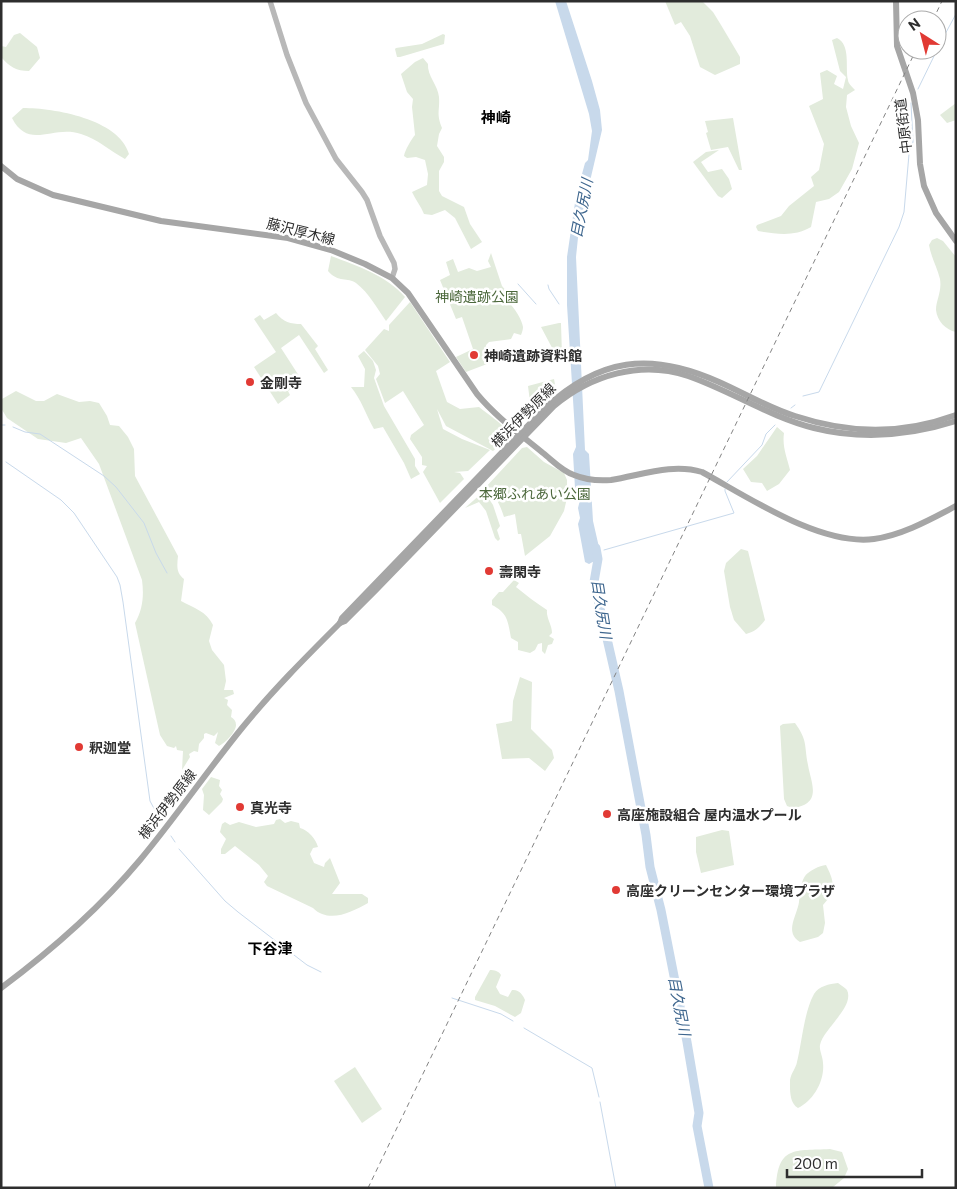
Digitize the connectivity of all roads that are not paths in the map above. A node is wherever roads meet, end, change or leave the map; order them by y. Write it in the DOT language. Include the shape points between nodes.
graph roads {
  1 [pos="270,1"];
  2 [pos="896,1"];
  3 [pos="1,166"];
  4 [pos="956,241"];
  5 [pos="392,278"];
  6 [pos="653,367"];
  7 [pos="956,415"];
  8 [pos="956,421"];
  9 [pos="522,436"];
  10 [pos="956,506"];
  11 [pos="1,988"];
  1 -- 5 [label="main road" via="306,103 336,159 367,200 394,263"];
  2 -- 4 [label="main road, 中原街道" via="897,46 913,93 924,186 936,213"];
  3 -- 5 [label="main road, 藤沢厚木線" via="17,179 53,195 161,221 288,238 366,264"];
  5 -- 9 [label="main road, 藤沢厚木線" via="411,297 477,394"];
  6 -- 7 [label="main road, 横浜伊勢原線" via="689,370 793,416 841,428 884,430 918,426"];
  6 -- 8 [label="main road, 横浜伊勢原線" via="686,376 790,421 838,433 887,436 918,432"];
  6 -- 9 [label="main road, 横浜伊勢原線" via="627,365 596,373 572,386"];
  9 -- 10 [label="main road, 横浜伊勢原線" via="572,474 592,480 611,480 680,468 702,472 782,516 857,540 874,539 909,529"];
  9 -- 11 [label="main road, 横浜伊勢原線" via="259,707 113,890 70,934"];
}
